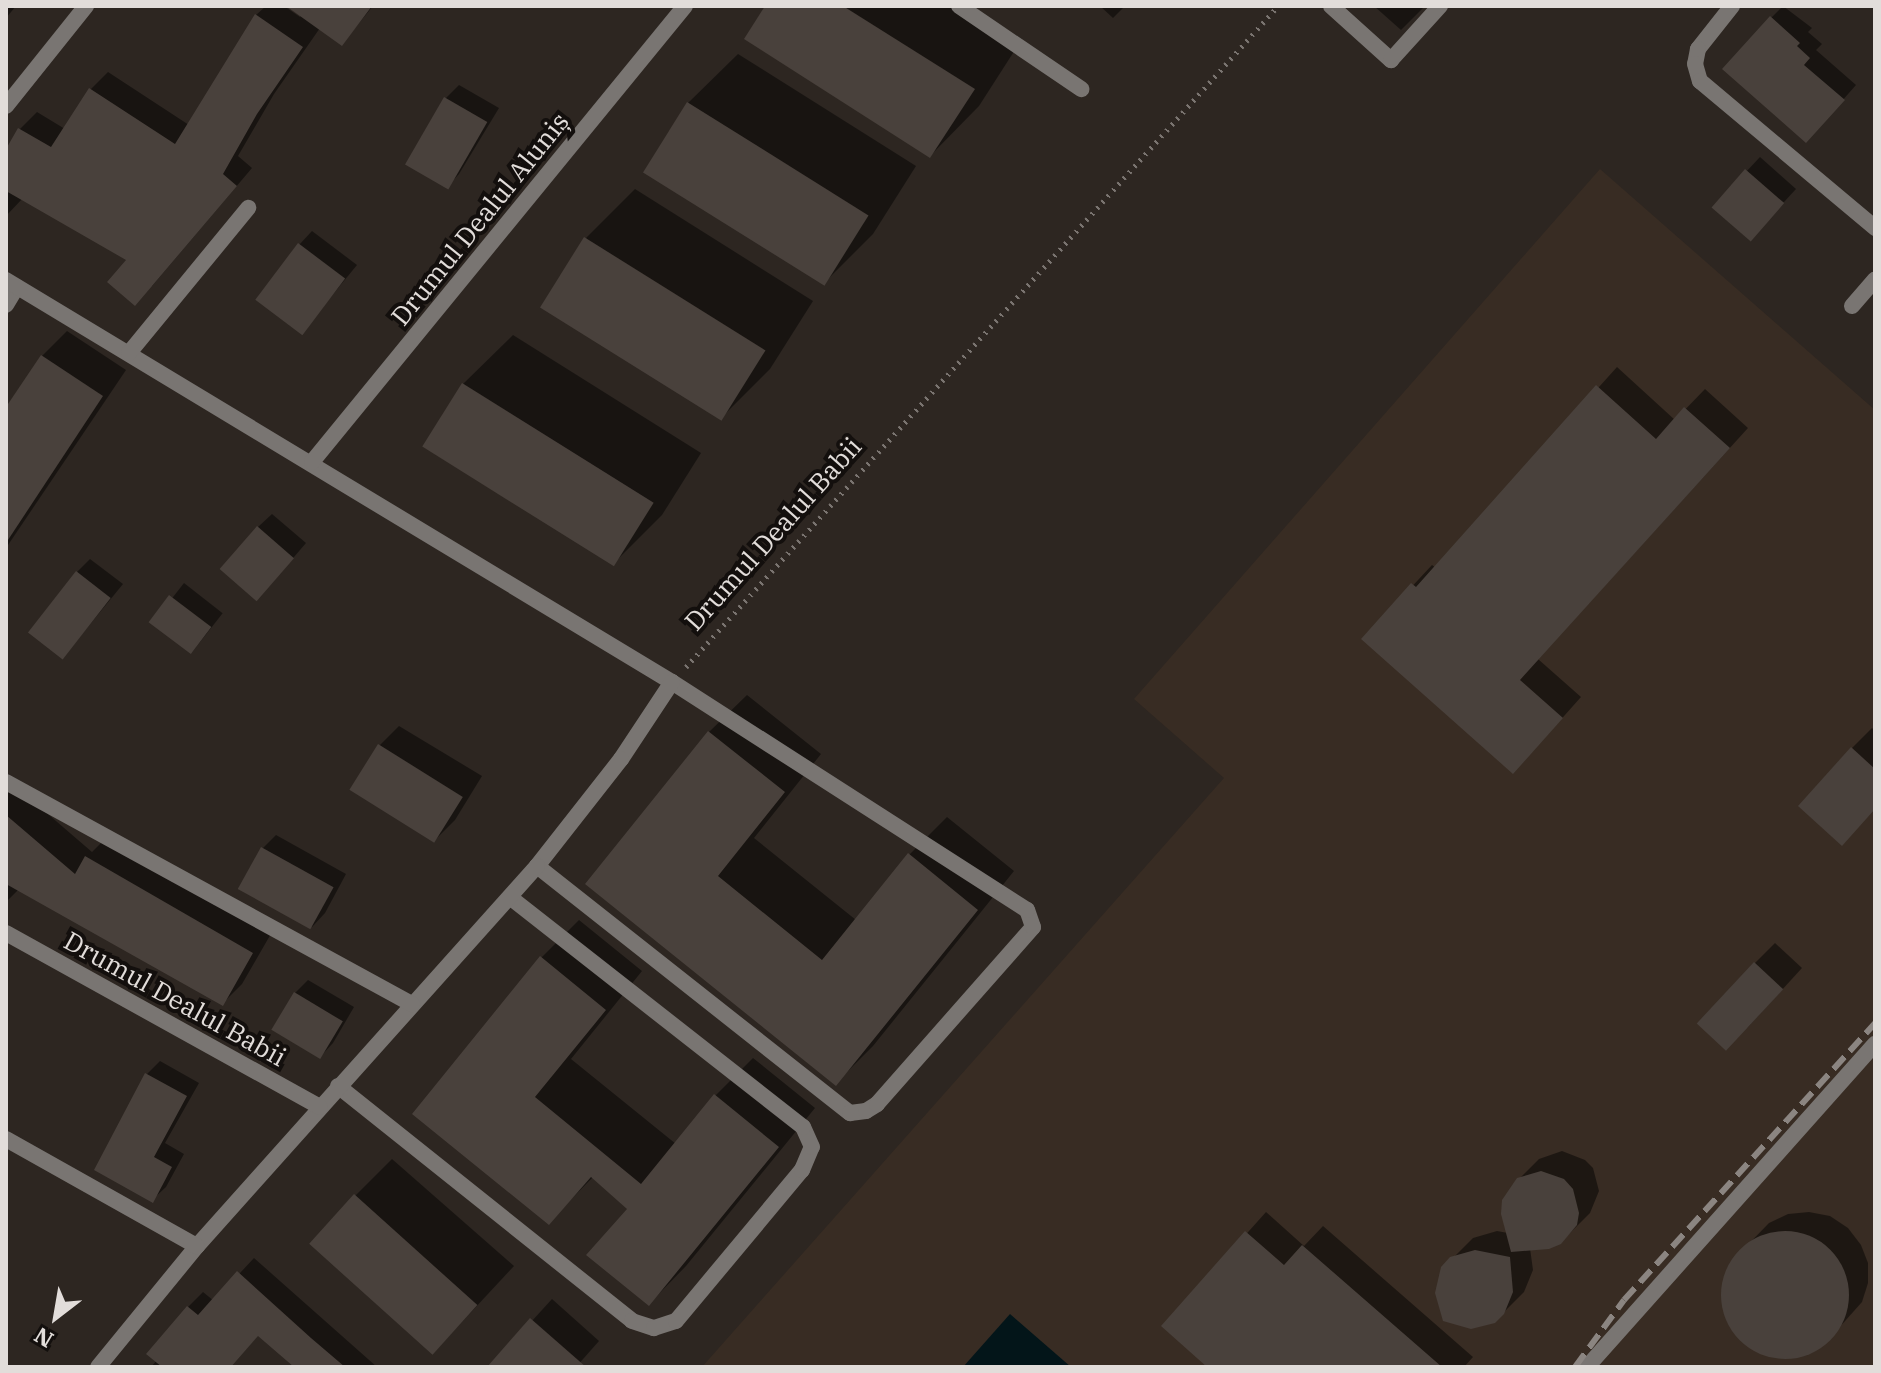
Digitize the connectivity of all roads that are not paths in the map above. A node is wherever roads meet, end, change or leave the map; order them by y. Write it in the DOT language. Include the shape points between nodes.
graph roads {
  1 [pos="86,6"];
  2 [pos="685,6"];
  3 [pos="959,6"];
  4 [pos="1331,6"];
  5 [pos="1440,6"];
  6 [pos="1732,6"];
  7 [pos="1081,89"];
  8 [pos="6,106"];
  9 [pos="248,208"];
  10 [pos="1875,228"];
  11 [pos="1875,280"];
  12 [pos="12,283"];
  13 [pos="6,305"];
  14 [pos="1852,306"];
  15 [pos="129,353"];
  16 [pos="312,462"];
  17 [pos="672,682"];
  18 [pos="6,782"];
  19 [pos="537,866"];
  20 [pos="510,897"];
  21 [pos="6,933"];
  22 [pos="412,1004"];
  23 [pos="1875,1044"];
  24 [pos="338,1086"];
  25 [pos="320,1107"];
  26 [pos="6,1139"];
  27 [pos="197,1246"];
  28 [pos="98,1367"];
  29 [pos="1587,1367"];
  1 -- 8 [label="street"];
  2 -- 16 [label="street, Drumul Dealul Aluniș"];
  3 -- 7 [label="street"];
  4 -- 5 [label="street" via="1391,60"];
  6 -- 10 [label="street" via="1698,49 1700,81"];
  9 -- 15 [label="street"];
  11 -- 14 [label="street"];
  12 -- 13 [label="street"];
  12 -- 15 [label="street"];
  15 -- 16 [label="street"];
  16 -- 17 [label="street"];
  17 -- 19 [label="street" via="621,759"];
  17 -- 19 [label="street" via="1027,910 1033,927 877,1104 850,1113"];
  18 -- 22 [label="street"];
  19 -- 20 [label="street"];
  20 -- 22 [label="street"];
  20 -- 24 [label="street" via="803,1127 812,1147 802,1170 676,1321 654,1328 632,1321"];
  21 -- 25 [label="street, Drumul Dealul Babii"];
  22 -- 24 [label="street"];
  23 -- 29 [label="street"];
  24 -- 25 [label="street"];
  25 -- 27 [label="street"];
  26 -- 27 [label="street"];
  27 -- 28 [label="street"];
}
